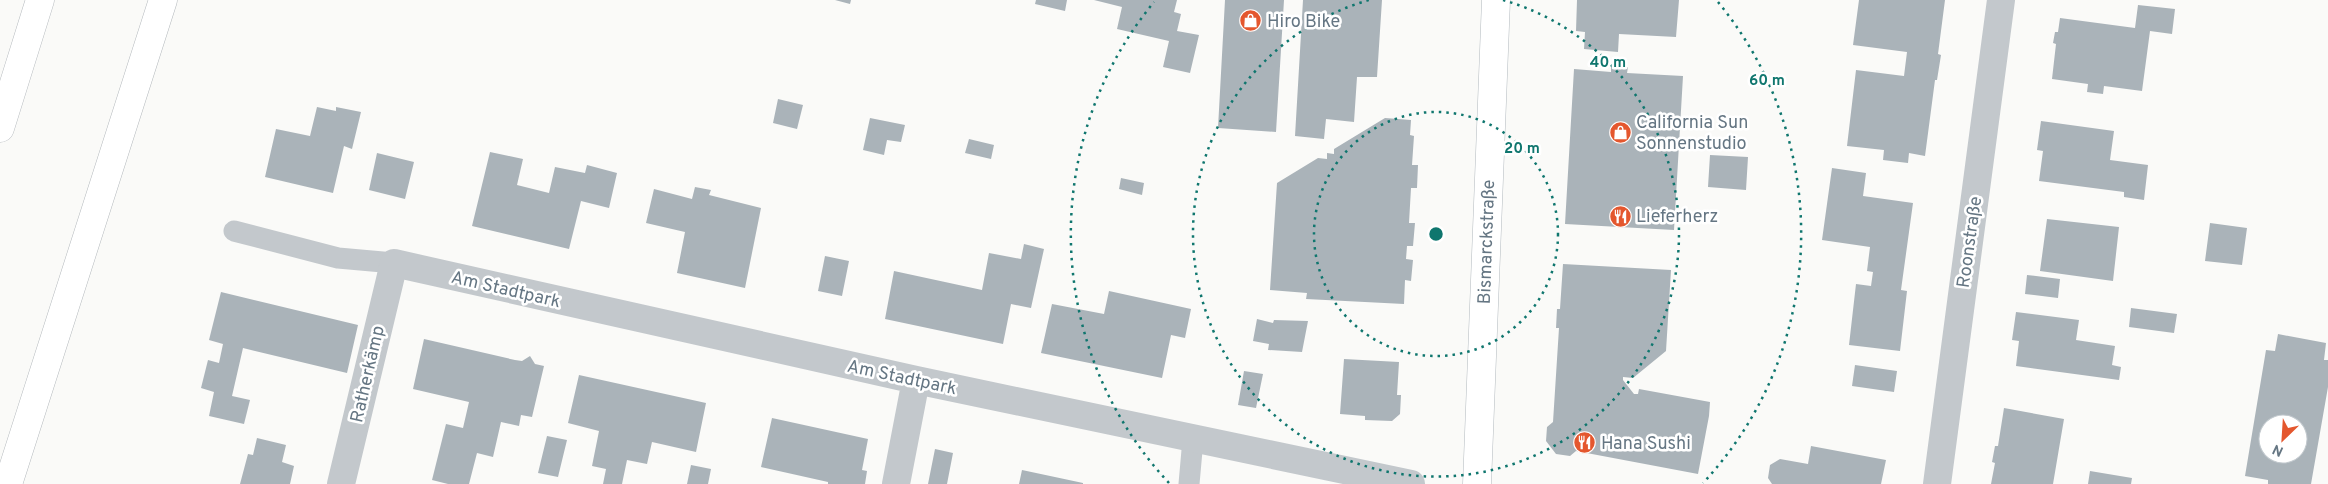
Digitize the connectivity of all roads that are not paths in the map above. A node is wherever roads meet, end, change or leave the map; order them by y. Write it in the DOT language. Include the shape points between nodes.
graph roads {
  1 [pos="40,0"];
  2 [pos="163,0"];
  3 [pos="1496,0"];
  4 [pos="2001,0"];
  5 [pos="0,128"];
  6 [pos="234,231"];
  7 [pos="394,263"];
  8 [pos="916,380"];
  9 [pos="1193,439"];
  10 [pos="8,484"];
  11 [pos="341,484"];
  12 [pos="896,484"];
  13 [pos="1189,484"];
  14 [pos="1411,484"];
  15 [pos="1477,484"];
  16 [pos="1937,484"];
  1 -- 5 [label="main road"];
  2 -- 10 [label="main road"];
  3 -- 15 [label="main road, Bismarckstraße"];
  4 -- 16 [label="street, Roonstraße"];
  6 -- 7 [label="lane" via="338,258"];
  7 -- 8 [label="street, Am Stadtpark"];
  7 -- 11 [label="street, Ratherkämp"];
  8 -- 9 [label="street, Am Stadtpark"];
  8 -- 12 [label="street"];
  9 -- 13 [label="lane"];
  9 -- 14 [label="street, Am Stadtpark"];
}
